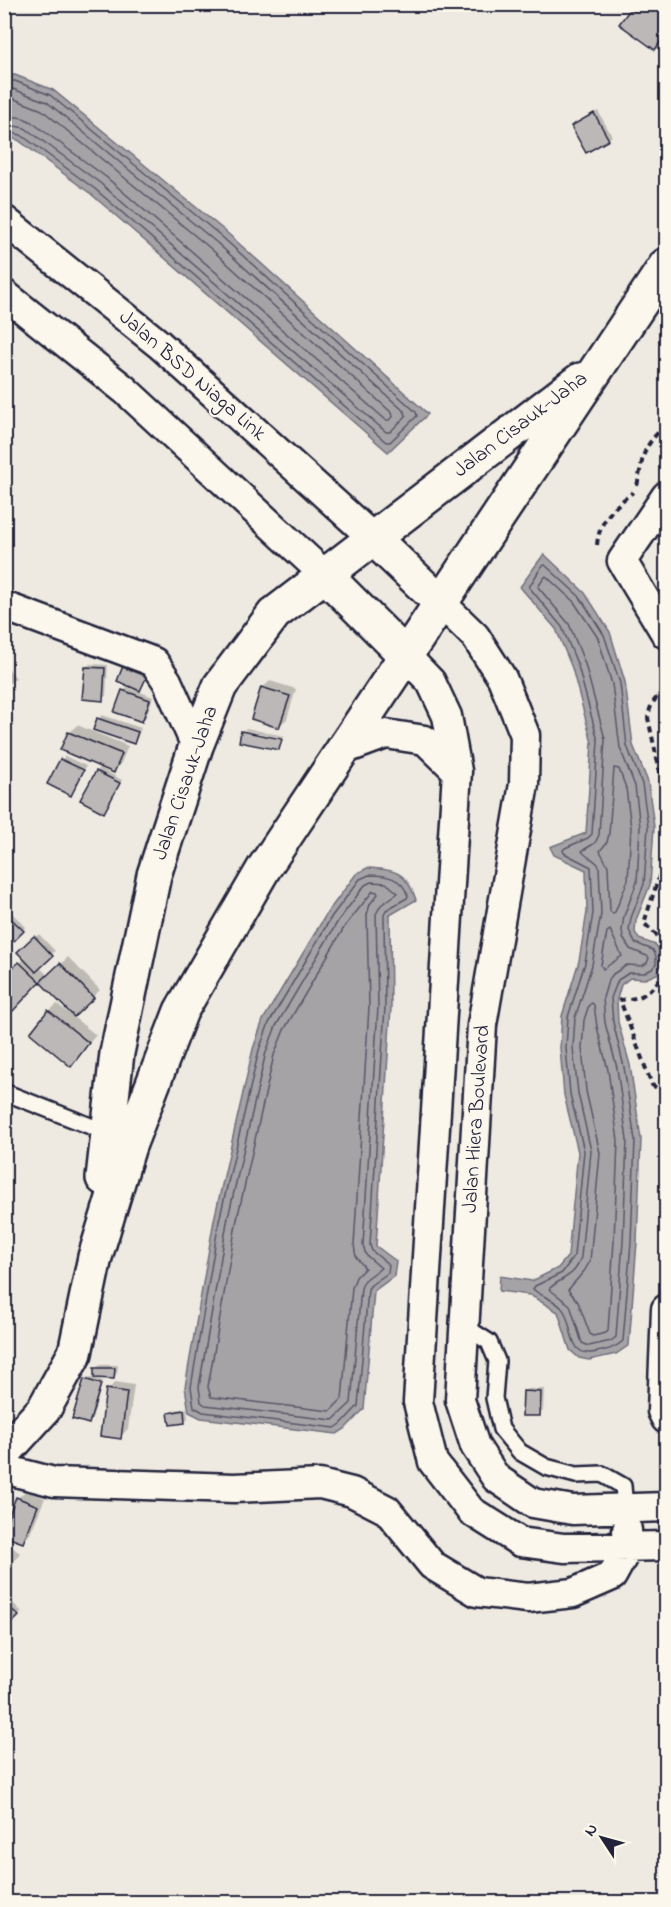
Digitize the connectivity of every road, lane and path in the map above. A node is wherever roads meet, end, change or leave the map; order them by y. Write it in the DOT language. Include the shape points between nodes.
graph roads {
  1 [pos="4,220"];
  2 [pos="666,265"];
  3 [pos="4,294"];
  4 [pos="600,364"];
  5 [pos="666,424"];
  6 [pos="666,496"];
  7 [pos="373,538"];
  8 [pos="622,561"];
  9 [pos="325,575"];
  10 [pos="441,603"];
  11 [pos="4,606"];
  12 [pos="666,633"];
  13 [pos="406,656"];
  14 [pos="666,692"];
  15 [pos="196,746"];
  16 [pos="343,750"];
  17 [pos="457,771"];
  18 [pos="666,800"];
  19 [pos="666,855"];
  20 [pos="666,1079"];
  21 [pos="4,1092"];
  22 [pos="108,1133"];
  23 [pos="666,1206"];
  24 [pos="666,1240"];
  25 [pos="95,1257"];
  26 [pos="666,1310"];
  27 [pos="464,1326"];
  28 [pos="666,1419"];
  29 [pos="4,1453"];
  30 [pos="4,1469"];
  31 [pos="666,1507"];
  32 [pos="625,1508"];
  33 [pos="666,1546"];
  34 [pos="628,1547"];
  1 -- 7 [label="street, Jalan BSD Niaga Link" via="159,344"];
  2 -- 4 [label="main road"];
  3 -- 9 [label="street" via="125,390"];
  4 -- 7 [label="main road, Jalan Cisauk-Jaha"];
  4 -- 10 [label="main road, Jalan Cisauk-Jaha"];
  5 -- 8 [label="path" via="644,451 637,486 605,518 598,535 596,552 604,561"];
  6 -- 8 [label="street"];
  7 -- 9 [label="main road, Jalan Cisauk-Jaha"];
  7 -- 10 [label="main road"];
  8 -- 12 [label="street"];
  9 -- 13 [label="main road"];
  9 -- 15 [label="main road, Jalan Cisauk-Jaha" via="274,614 220,686"];
  10 -- 13 [label="main road, Jalan Cisauk-Jaha"];
  10 -- 27 [label="street, Jalan Hiera Boulevard" via="475,636 502,678 525,735 524,784 482,1025"];
  11 -- 15 [label="street" via="154,662 167,681"];
  13 -- 16 [label="main road, Jalan Cisauk-Jaha"];
  13 -- 17 [label="street, Jalan Hiera Boulevard" via="431,682 447,716"];
  14 -- 18 [label="path" via="655,699 648,718"];
  15 -- 22 [label="main road, Jalan Cisauk-Jaha" via="154,875 117,1053"];
  16 -- 17 [label="street" via="386,734 425,740"];
  16 -- 25 [label="main road, Jalan Cisauk-Jaha" via="264,868 181,1011 129,1146"];
  17 -- 34 [label="street, Jalan Hiera Boulevard" via="418,1402 433,1462 471,1511 520,1542 564,1548"];
  19 -- 20 [label="path" via="644,923 663,943 663,973 656,987 640,997 620,1000 652,1085 662,1086"];
  21 -- 22 [label="lane"];
  22 -- 25 [label="main road, Jalan Cisauk-Jaha"];
  23 -- 24 [label="path"];
  25 -- 29 [label="main road" via="75,1353 44,1409"];
  26 -- 28 [label="street" via="662,1411"];
  27 -- 32 [label="lane" via="489,1342 497,1361 494,1398 501,1429 520,1452 546,1467 576,1475 602,1474 623,1486"];
  27 -- 32 [label="street, Jalan Hiera Boulevard" via="460,1400 475,1446 496,1478 533,1503 573,1510"];
  30 -- 34 [label="street" via="54,1482 234,1488 320,1484 352,1492 387,1510 432,1565 477,1592 528,1598 573,1593 612,1576"];
  31 -- 32 [label="street, Jalan Hiera Boulevard"];
  32 -- 34 [label="street"];
  33 -- 34 [label="street, Jalan Hiera Boulevard"];
}
